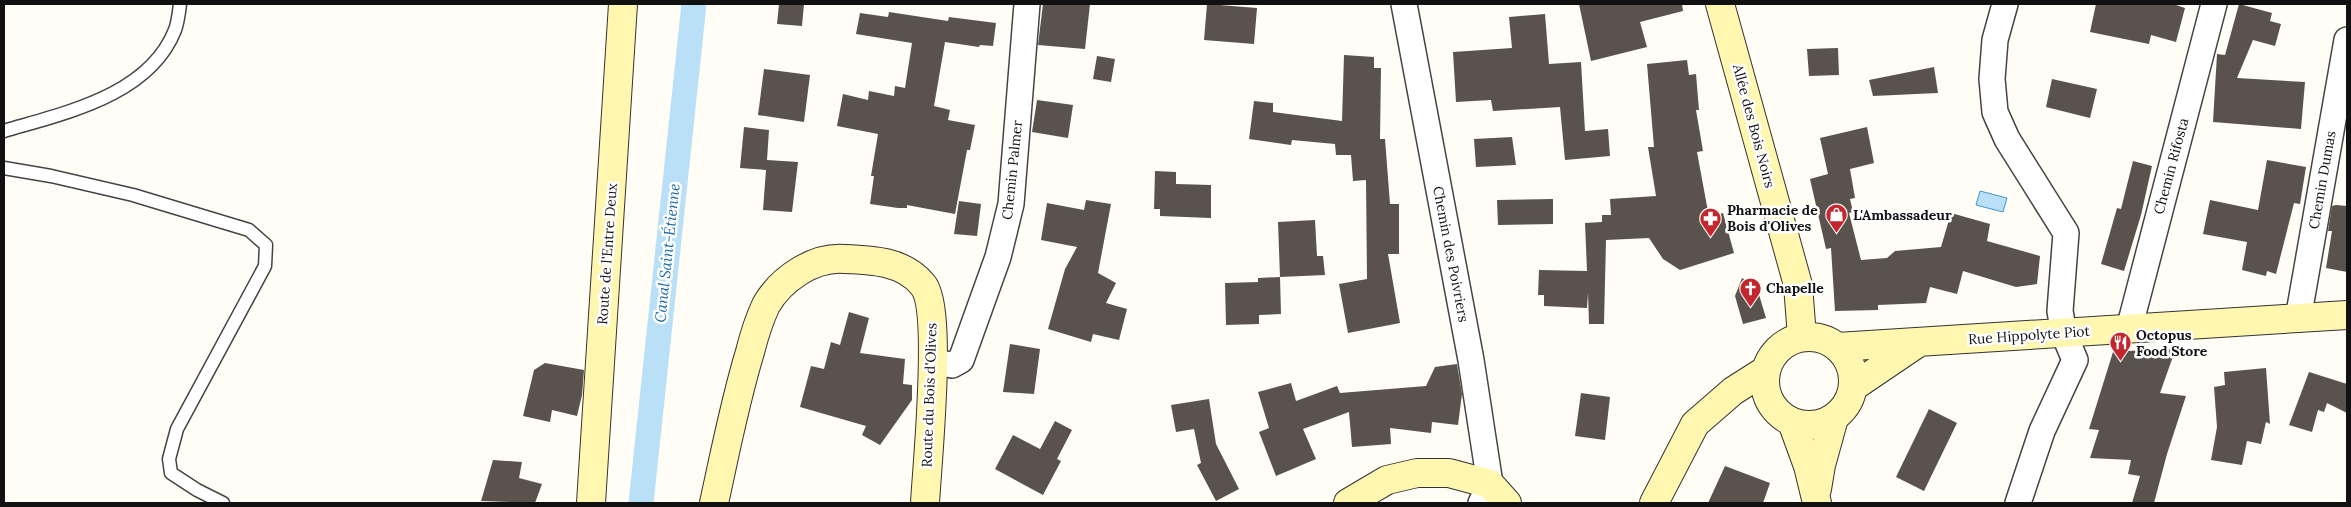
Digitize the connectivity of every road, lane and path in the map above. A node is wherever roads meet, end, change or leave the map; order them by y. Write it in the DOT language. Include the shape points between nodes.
graph roads {
  1 [pos="180,4"];
  2 [pos="623,4"];
  3 [pos="1027,4"];
  4 [pos="1404,4"];
  5 [pos="1720,4"];
  6 [pos="2005,4"];
  7 [pos="2214,4"];
  8 [pos="2347,40"];
  9 [pos="4,131"];
  10 [pos="4,168"];
  11 [pos="2347,316"];
  12 [pos="2298,319"];
  13 [pos="2129,329"];
  14 [pos="2064,334"];
  15 [pos="1802,337"];
  16 [pos="1921,342"];
  17 [pos="1837,347"];
  18 [pos="932,362"];
  19 [pos="1766,370"];
  20 [pos="1852,387"];
  21 [pos="1770,403"];
  22 [pos="1712,410"];
  23 [pos="1834,418"];
  24 [pos="1792,422"];
  25 [pos="1492,497"];
  26 [pos="1817,500"];
  27 [pos="223,503"];
  28 [pos="592,503"];
  29 [pos="714,503"];
  30 [pos="925,503"];
  31 [pos="1348,503"];
  32 [pos="1654,503"];
  33 [pos="2018,503"];
  1 -- 9 [label="lane" via="175,30 154,64 124,86 58,115"];
  2 -- 28 [label="main road, Route de l'Entre Deux"];
  3 -- 18 [label="street, Chemin Palmer" via="1011,204 998,257 961,360 952,364"];
  4 -- 25 [label="street, Chemin des Poivriers" via="1455,271"];
  5 -- 15 [label="main road, Allée des Bois Noirs" via="1798,285"];
  6 -- 14 [label="street" via="1995,40 1992,80 1995,112 2008,139 2066,232 2060,311"];
  7 -- 13 [label="street, Chemin Rifosta"];
  8 -- 12 [label="street, Chemin Dumas"];
  10 -- 27 [label="lane" via="132,194 249,230 266,245 265,266 177,429 169,459 171,473"];
  11 -- 12 [label="main road, Rue Hippolyte Piot"];
  12 -- 13 [label="main road, Rue Hippolyte Piot"];
  13 -- 14 [label="main road, Rue Hippolyte Piot"];
  14 -- 16 [label="main road, Rue Hippolyte Piot"];
  14 -- 33 [label="street" via="2075,360 2042,432"];
  15 -- 17 [label="main road" via="1826,340"];
  15 -- 19 [label="main road" via="1779,348"];
  16 -- 17 [label="main road, Rue Hippolyte Piot"];
  16 -- 20 [label="main road, Rue Hippolyte Piot"];
  17 -- 20 [label="main road" via="1850,365"];
  18 -- 29 [label="main road, Route du Bois d'Olives" via="934,323 924,286 906,268 872,260 831,258 805,268 780,286 766,306 757,328 742,377"];
  18 -- 30 [label="main road, Route du Bois d'Olives"];
  19 -- 21 [label="main road" via="1765,392"];
  19 -- 22 [label="main road" via="1733,391"];
  20 -- 23 [label="main road" via="1846,404"];
  21 -- 22 [label="main road" via="1737,403"];
  21 -- 24 [label="main road"];
  22 -- 32 [label="main road" via="1695,424"];
  23 -- 24 [label="main road" via="1814,425"];
  23 -- 26 [label="main road" via="1820,465"];
  24 -- 26 [label="main road"];
  25 -- 31 [label="main road" via="1449,473 1417,473 1387,480"];
}
